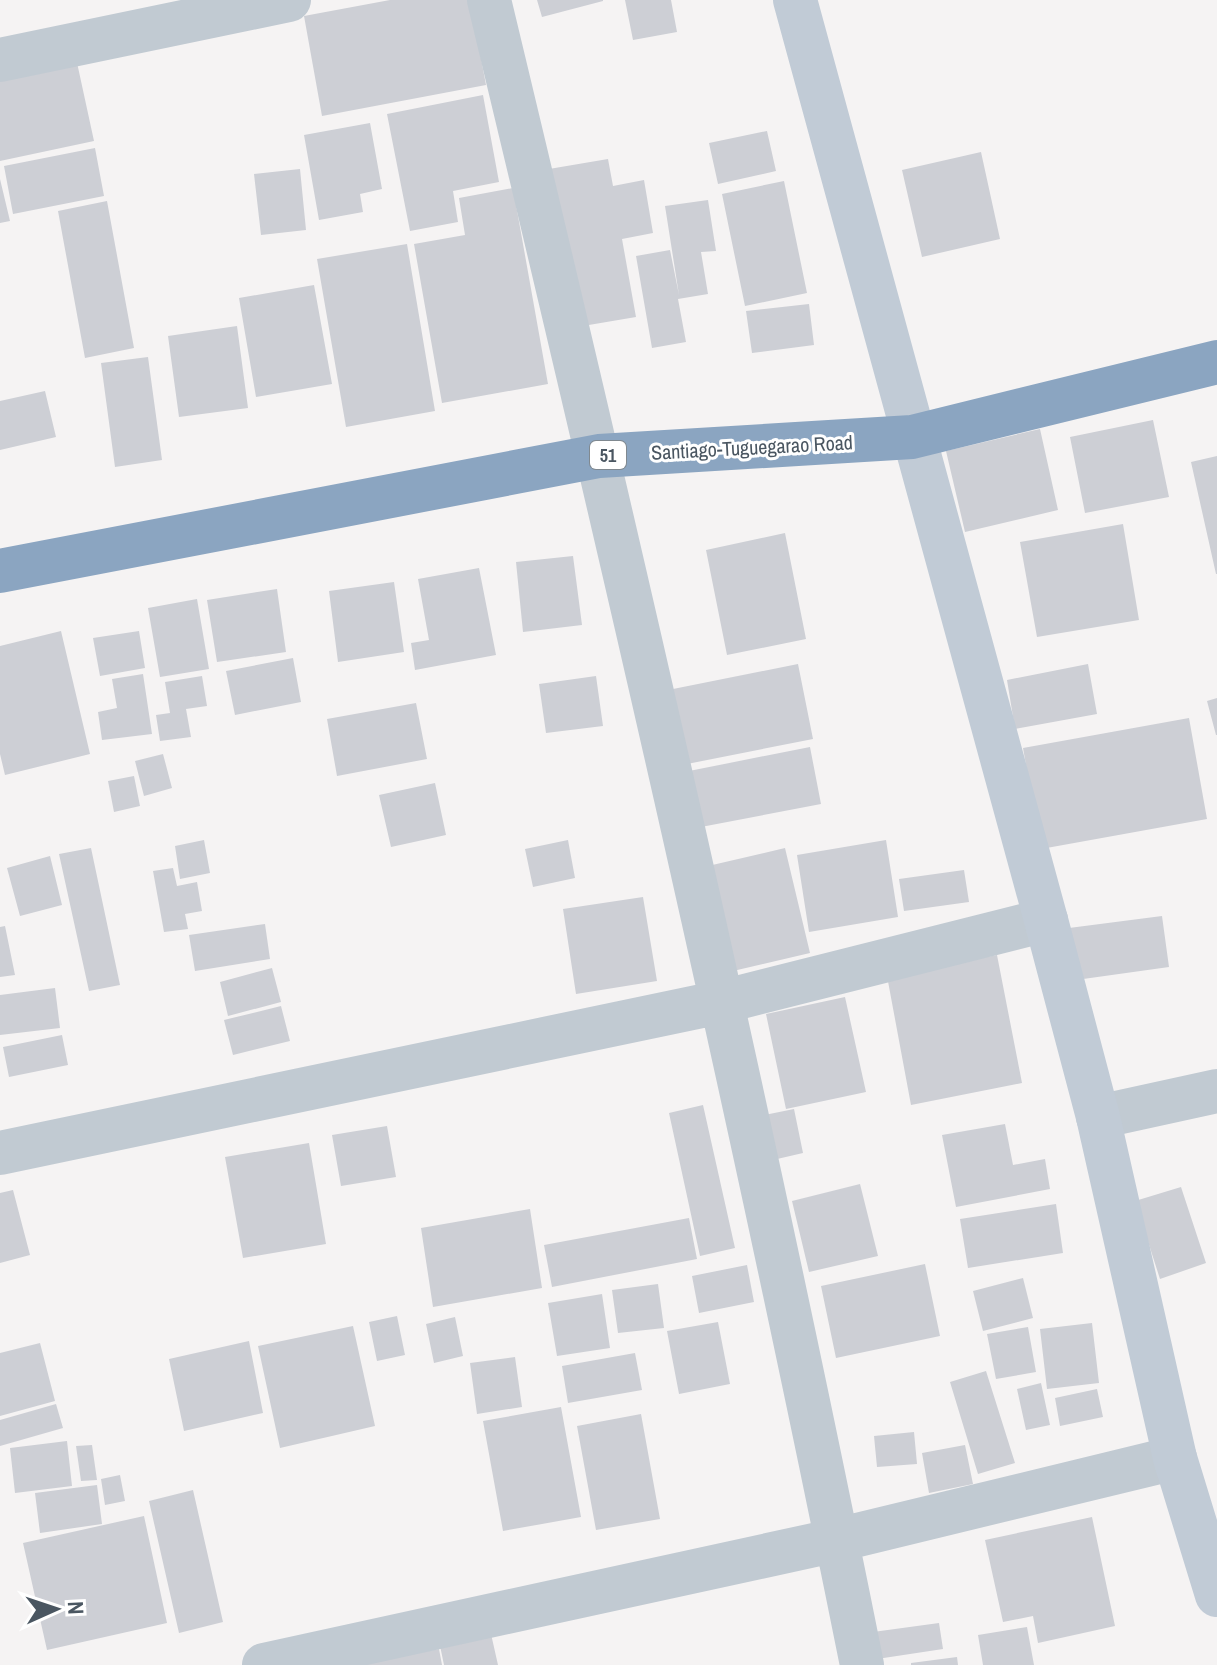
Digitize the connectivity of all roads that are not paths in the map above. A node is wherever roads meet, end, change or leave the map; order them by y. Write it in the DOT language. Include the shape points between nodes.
graph roads {
  1 [pos="289,0"];
  2 [pos="489,0"];
  3 [pos="795,0"];
  4 [pos="0,60"];
  5 [pos="1217,362"];
  6 [pos="912,437"];
  7 [pos="599,456"];
  8 [pos="0,571"];
  9 [pos="1046,920"];
  10 [pos="721,1002"];
  11 [pos="1217,1091"];
  12 [pos="1098,1117"];
  13 [pos="0,1153"];
  14 [pos="1175,1458"];
  15 [pos="837,1540"];
  16 [pos="1216,1584"];
  17 [pos="264,1665"];
  18 [pos="862,1665"];
  1 -- 4 [label="street"];
  2 -- 7 [label="street"];
  3 -- 6 [label="main road"];
  5 -- 6 [label="highway, Santiago-Tuguegarao Road / 51"];
  6 -- 7 [label="highway, Santiago-Tuguegarao Road / 51"];
  6 -- 9 [label="main road"];
  7 -- 8 [label="highway, Santiago-Tuguegarao Road / 51"];
  7 -- 10 [label="street"];
  9 -- 10 [label="street"];
  9 -- 12 [label="main road"];
  10 -- 13 [label="street"];
  10 -- 15 [label="street"];
  11 -- 12 [label="street"];
  12 -- 14 [label="main road"];
  14 -- 15 [label="street"];
  14 -- 16 [label="main road"];
  15 -- 17 [label="street"];
  15 -- 18 [label="street"];
}
